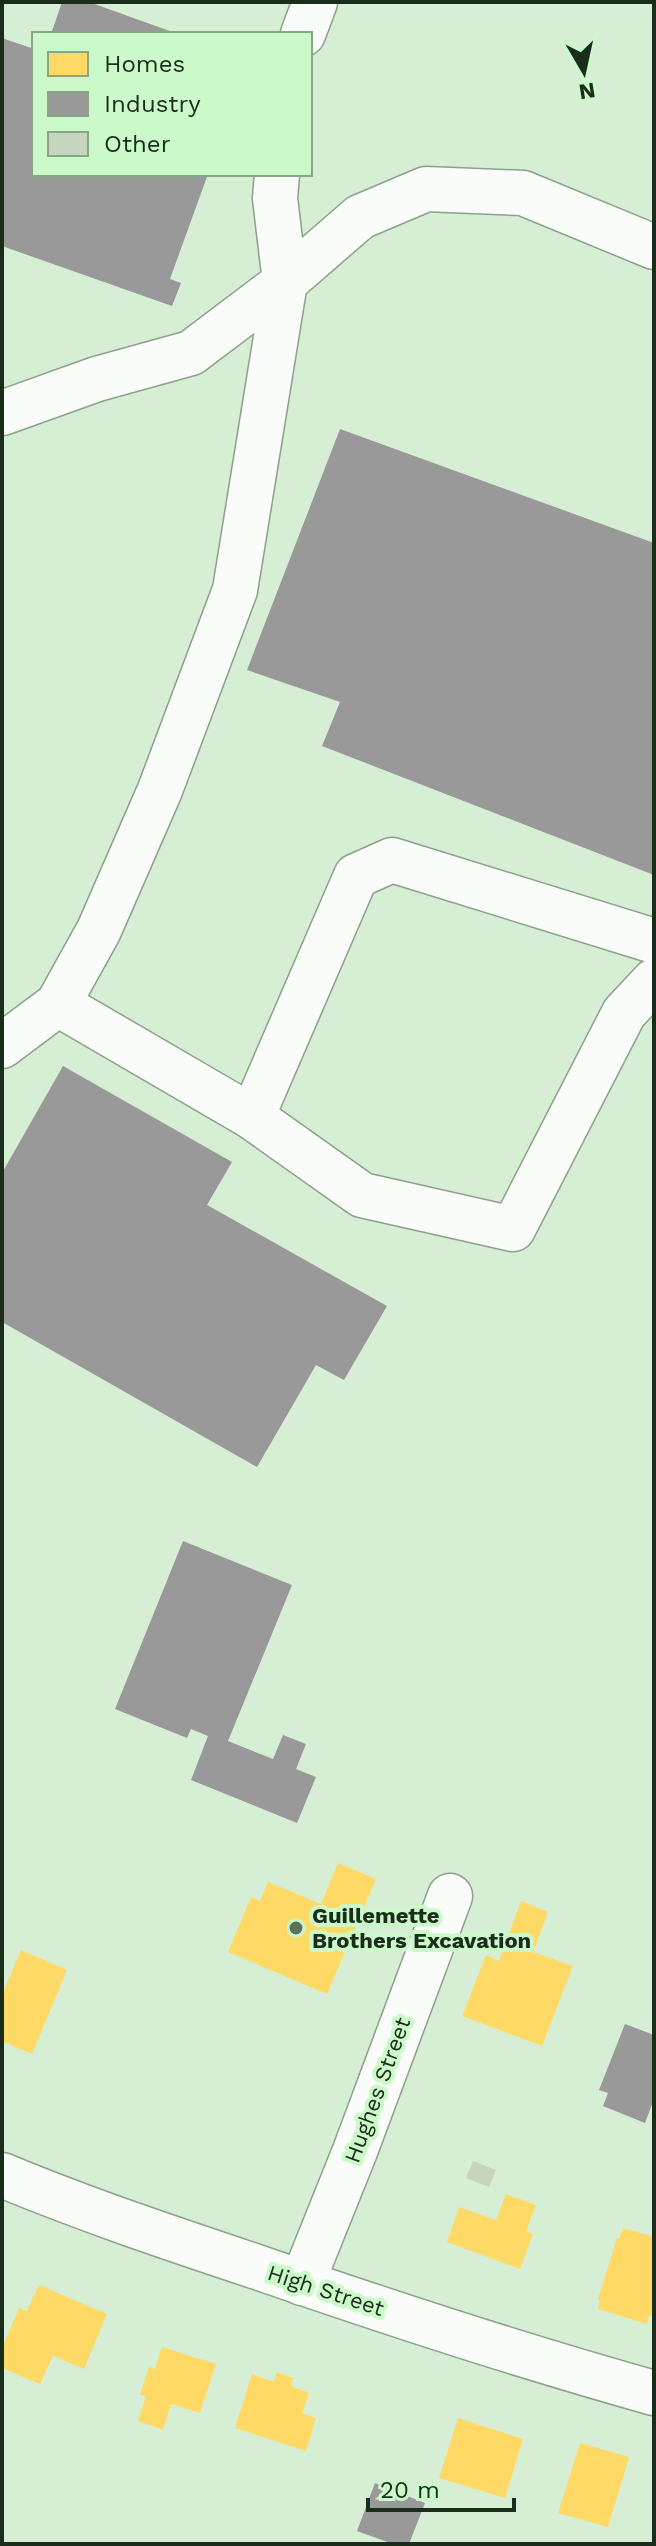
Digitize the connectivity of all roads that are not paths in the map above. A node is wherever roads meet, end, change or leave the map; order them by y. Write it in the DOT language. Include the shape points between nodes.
graph roads {
  1 [pos="315,2"];
  2 [pos="304,32"];
  3 [pos="277,176"];
  4 [pos="654,247"];
  5 [pos="285,282"];
  6 [pos="2,413"];
  7 [pos="654,941"];
  8 [pos="654,981"];
  9 [pos="58,1004"];
  10 [pos="2,1046"];
  11 [pos="252,1117"];
  12 [pos="450,1896"];
  13 [pos="2,2175"];
  14 [pos="302,2283"];
  15 [pos="654,2393"];
  1 -- 2 [label="street"];
  3 -- 5 [label="street"];
  4 -- 5 [label="street" via="523,193 426,189 360,217"];
  5 -- 6 [label="street" via="191,353"];
  5 -- 9 [label="street" via="235,590 160,790 99,930"];
  7 -- 11 [label="street" via="392,860 356,876"];
  8 -- 11 [label="street" via="624,1013 513,1229 362,1195"];
  9 -- 10 [label="street"];
  9 -- 11 [label="street"];
  12 -- 14 [label="street, Hughes Street"];
  13 -- 14 [label="street, High Street"];
  14 -- 15 [label="street, High Street"];
}
